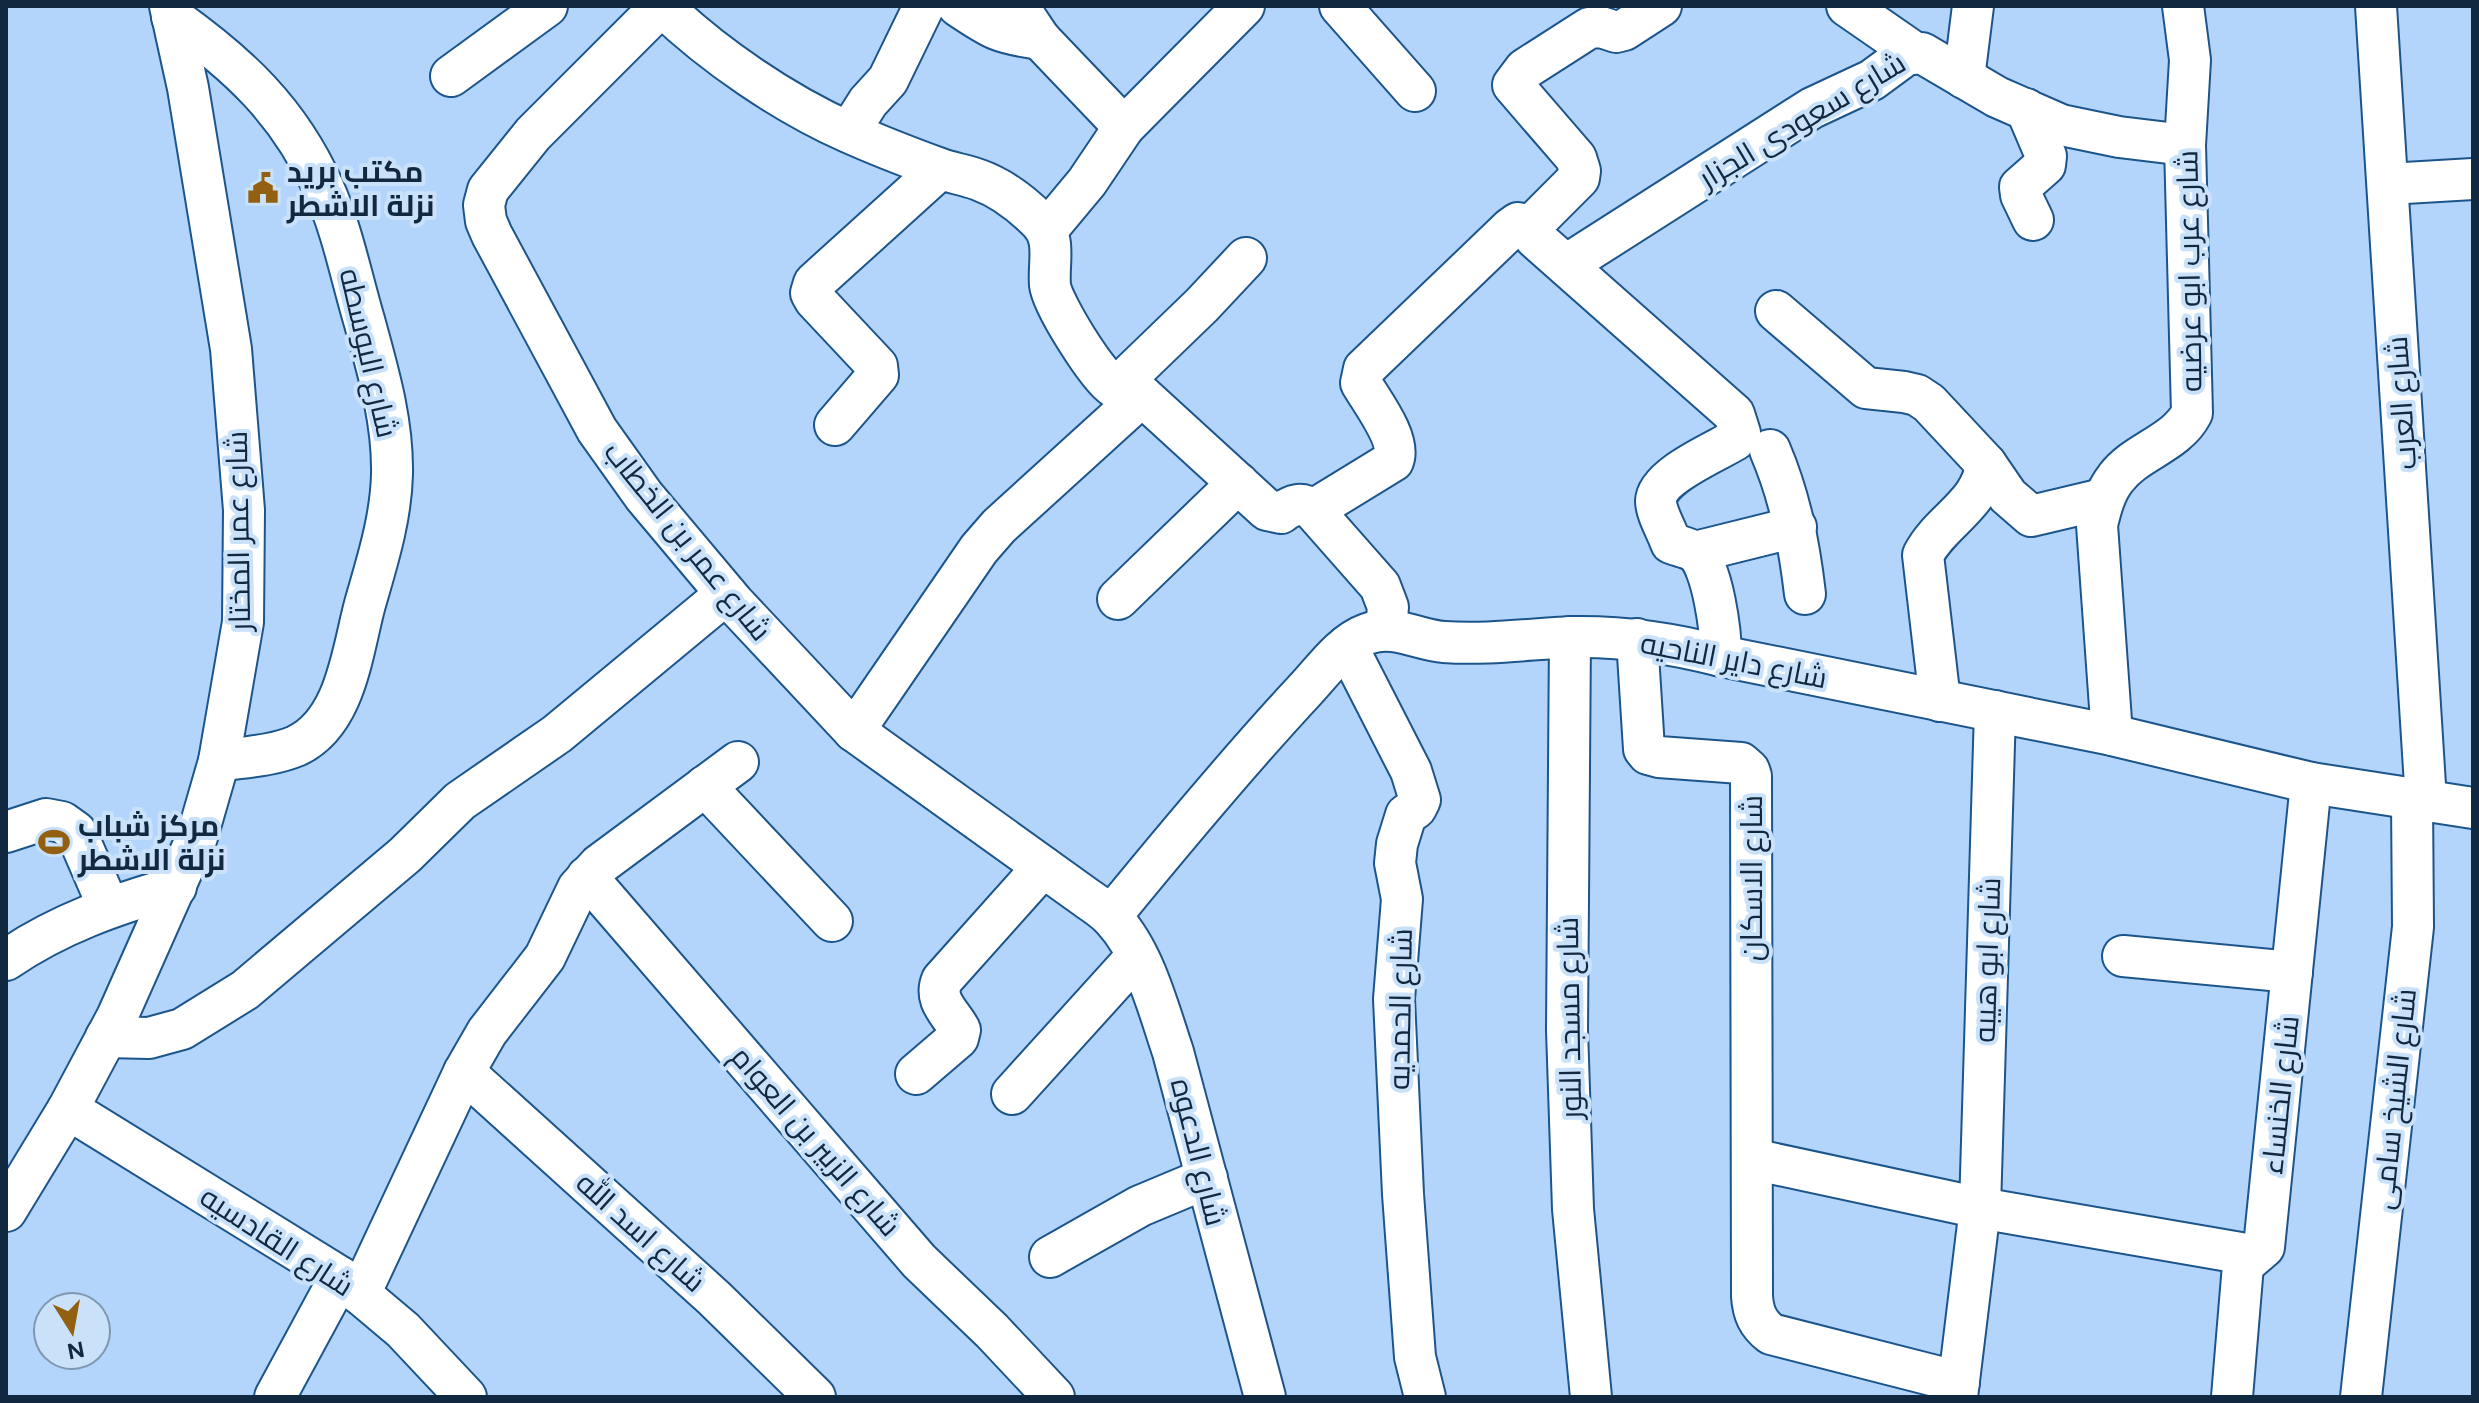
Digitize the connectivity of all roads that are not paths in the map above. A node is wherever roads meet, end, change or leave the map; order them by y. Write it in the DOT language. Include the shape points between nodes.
graph roads {
  1 [pos="547,6"];
  2 [pos="662,6"];
  3 [pos="924,6"];
  4 [pos="958,6"];
  5 [pos="1018,6"];
  6 [pos="1244,6"];
  7 [pos="1661,6"];
  8 [pos="1847,6"];
  9 [pos="1973,6"];
  10 [pos="2183,6"];
  11 [pos="2376,6"];
  12 [pos="1346,8"];
  13 [pos="171,12"];
  14 [pos="1901,31"];
  15 [pos="1040,39"];
  16 [pos="451,76"];
  17 [pos="1964,78"];
  18 [pos="1415,91"];
  19 [pos="2026,109"];
  20 [pos="1124,127"];
  21 [pos="849,132"];
  22 [pos="2185,145"];
  23 [pos="940,169"];
  24 [pos="2473,179"];
  25 [pos="2388,184"];
  26 [pos="2033,220"];
  27 [pos="1533,227"];
  28 [pos="1047,230"];
  29 [pos="1246,258"];
  30 [pos="1566,265"];
  31 [pos="1776,311"];
  32 [pos="1129,392"];
  33 [pos="835,425"];
  34 [pos="1770,450"];
  35 [pos="1986,464"];
  36 [pos="1238,483"];
  37 [pos="2103,499"];
  38 [pos="1313,510"];
  39 [pos="1796,527"];
  40 [pos="1695,552"];
  41 [pos="726,594"];
  42 [pos="1805,594"];
  43 [pos="1118,599"];
  44 [pos="1386,629"];
  45 [pos="1570,637"];
  46 [pos="1637,639"];
  47 [pos="1347,646"];
  48 [pos="1721,656"];
  49 [pos="1940,701"];
  50 [pos="1995,711"];
  51 [pos="854,731"];
  52 [pos="2112,735"];
  53 [pos="219,761"];
  54 [pos="738,762"];
  55 [pos="2311,783"];
  56 [pos="705,786"];
  57 [pos="2419,800"];
  58 [pos="2473,808"];
  59 [pos="6,832"];
  60 [pos="1043,867"];
  61 [pos="587,877"];
  62 [pos="176,887"];
  63 [pos="108,906"];
  64 [pos="1111,916"];
  65 [pos="832,921"];
  66 [pos="1137,956"];
  67 [pos="2123,956"];
  68 [pos="6,960"];
  69 [pos="2292,972"];
  70 [pos="106,1037"];
  71 [pos="464,1072"];
  72 [pos="916,1074"];
  73 [pos="1012,1094"];
  74 [pos="68,1109"];
  75 [pos="1752,1159"];
  76 [pos="1207,1178"];
  77 [pos="1980,1208"];
  78 [pos="6,1211"];
  79 [pos="2252,1255"];
  80 [pos="1050,1257"];
  81 [pos="350,1286"];
  82 [pos="1958,1389"];
  83 [pos="810,1395"];
  84 [pos="275,1397"];
  85 [pos="466,1397"];
  86 [pos="1054,1397"];
  87 [pos="1265,1397"];
  88 [pos="1425,1397"];
  89 [pos="1591,1397"];
  90 [pos="2232,1397"];
  91 [pos="2361,1397"];
  1 -- 16 [label="street"];
  2 -- 21 [label="street" via="759,82"];
  2 -- 41 [label="street, شارع عمر بن الخطاب" via="533,134 488,190 484,205 486,221 597,430"];
  3 -- 21 [label="street" via="888,80"];
  4 -- 15 [label="street" via="990,29"];
  5 -- 15 [label="street"];
  6 -- 20 [label="street"];
  7 -- 27 [label="street" via="1624,30 1589,28 1518,76 1513,85 1576,158 1580,171"];
  8 -- 14 [label="street"];
  9 -- 17 [label="street"];
  10 -- 22 [label="street, شارع عرب ابو عرضيه" via="2190,60"];
  11 -- 25 [label="street, شارع العرب"];
  12 -- 18 [label="street"];
  13 -- 53 [label="street, شارع عمر المختار" via="223,292 244,510 243,622"];
  13 -- 53 [label="street, شارع البوسطه" via="261,90 323,187 385,399 391,437 388,514 335,709 298,745"];
  14 -- 17 [label="street, شارع سعودى الجزار" via="1922,53"];
  14 -- 30 [label="street, شارع سعودى الجزار" via="1906,55 1853,90 1812,108"];
  15 -- 20 [label="street"];
  17 -- 19 [label="street, شارع سعودى الجزار"];
  19 -- 22 [label="street, شارع سعودى الجزار" via="2061,125"];
  19 -- 26 [label="street" via="2046,156 2045,165 2020,187"];
  20 -- 28 [label="street"];
  21 -- 23 [label="street"];
  22 -- 37 [label="street, شارع عرب ابو عرضيه" via="2192,413 2164,442 2122,471"];
  23 -- 28 [label="street" via="1005,194"];
  23 -- 33 [label="street" via="814,283 815,300 877,366 878,375"];
  24 -- 25 [label="street"];
  25 -- 57 [label="street, شارع العرب"];
  27 -- 30 [label="street" via="1535,238"];
  27 -- 38 [label="street" via="1518,223 1511,228 1364,369 1361,383 1393,438 1396,455"];
  28 -- 32 [label="street" via="1052,294 1085,352"];
  29 -- 32 [label="street"];
  30 -- 40 [label="street" via="1739,424 1735,440 1669,478 1659,490 1656,503 1671,543"];
  31 -- 35 [label="street" via="1866,388 1917,395 1929,403"];
  32 -- 36 [label="street"];
  32 -- 51 [label="street" via="979,549"];
  34 -- 39 [label="street"];
  35 -- 37 [label="street" via="2008,496 2031,516"];
  35 -- 49 [label="street" via="1977,493 1923,555"];
  36 -- 38 [label="street" via="1274,513 1301,504"];
  36 -- 43 [label="street"];
  37 -- 52 [label="street" via="2097,525"];
  38 -- 44 [label="street" via="1380,586 1388,607"];
  39 -- 40 [label="street"];
  39 -- 42 [label="street"];
  40 -- 48 [label="street" via="1714,595"];
  41 -- 51 [label="street, شارع عمر بن الخطاب"];
  41 -- 70 [label="street" via="557,734 460,801 405,855 245,990 182,1029 149,1038"];
  44 -- 45 [label="street, شارع داير الناحيه" via="1453,642"];
  44 -- 47 [label="street"];
  45 -- 46 [label="street, شارع داير الناحيه"];
  45 -- 89 [label="street, شارع مسجد النور" via="1567,1030 1573,1209"];
  46 -- 48 [label="street, شارع داير الناحيه"];
  46 -- 75 [label="street, شارع الاسكان" via="1642,737 1648,754 1741,763 1749,770"];
  47 -- 64 [label="street" via="1272,725"];
  47 -- 88 [label="street, شارع الحمديه" via="1411,771 1420,800 1406,815 1397,844 1402,899 1394,999 1415,1357"];
  48 -- 49 [label="street, شارع داير الناحيه"];
  49 -- 50 [label="street, شارع داير الناحيه"];
  50 -- 52 [label="street, شارع داير الناحيه"];
  50 -- 77 [label="street, شارع ابو هيبه"];
  51 -- 60 [label="street, شارع عمر بن الخطاب"];
  52 -- 55 [label="street, شارع داير الناحيه"];
  53 -- 62 [label="street, شارع عمر المختار"];
  54 -- 56 [label="street"];
  55 -- 57 [label="street, شارع داير الناحيه"];
  55 -- 69 [label="street, شارع الخنساء"];
  56 -- 61 [label="street"];
  56 -- 65 [label="street"];
  57 -- 58 [label="street, شارع داير الناحيه"];
  57 -- 91 [label="street, شارع الشيخ سامى" via="2413,927"];
  59 -- 63 [label="street" via="46,819 76,832"];
  60 -- 64 [label="street, شارع عمر بن الخطاب"];
  60 -- 72 [label="street" via="942,980 941,1003 960,1030 958,1038"];
  61 -- 71 [label="street" via="545,957 487,1032"];
  61 -- 86 [label="street, شارع الزبير بن العوام" via="919,1261"];
  62 -- 63 [label="street"];
  62 -- 70 [label="street, شارع عمر المختار"];
  63 -- 68 [label="street"];
  64 -- 66 [label="street, شارع الدعوه"];
  66 -- 73 [label="street"];
  66 -- 76 [label="street, شارع الدعوه" via="1173,1052"];
  67 -- 69 [label="street"];
  69 -- 79 [label="street, شارع الخنساء" via="2264,1247"];
  70 -- 74 [label="street, شارع عمر المختار"];
  71 -- 81 [label="street"];
  71 -- 83 [label="street, شارع اسد الله" via="714,1298"];
  74 -- 78 [label="street, شارع عمر المختار"];
  74 -- 81 [label="street, شارع القادسيه"];
  75 -- 77 [label="street"];
  75 -- 82 [label="street, شارع الاسكان" via="1753,1306 1761,1326 1771,1334"];
  76 -- 80 [label="street" via="1140,1206"];
  76 -- 87 [label="street, شارع الدعوه"];
  77 -- 79 [label="street"];
  77 -- 82 [label="street, شارع الاسكان"];
  79 -- 90 [label="street, شارع الخنساء" via="2243,1265"];
  81 -- 84 [label="street"];
  81 -- 85 [label="street, شارع القادسيه" via="403,1330"];
}
